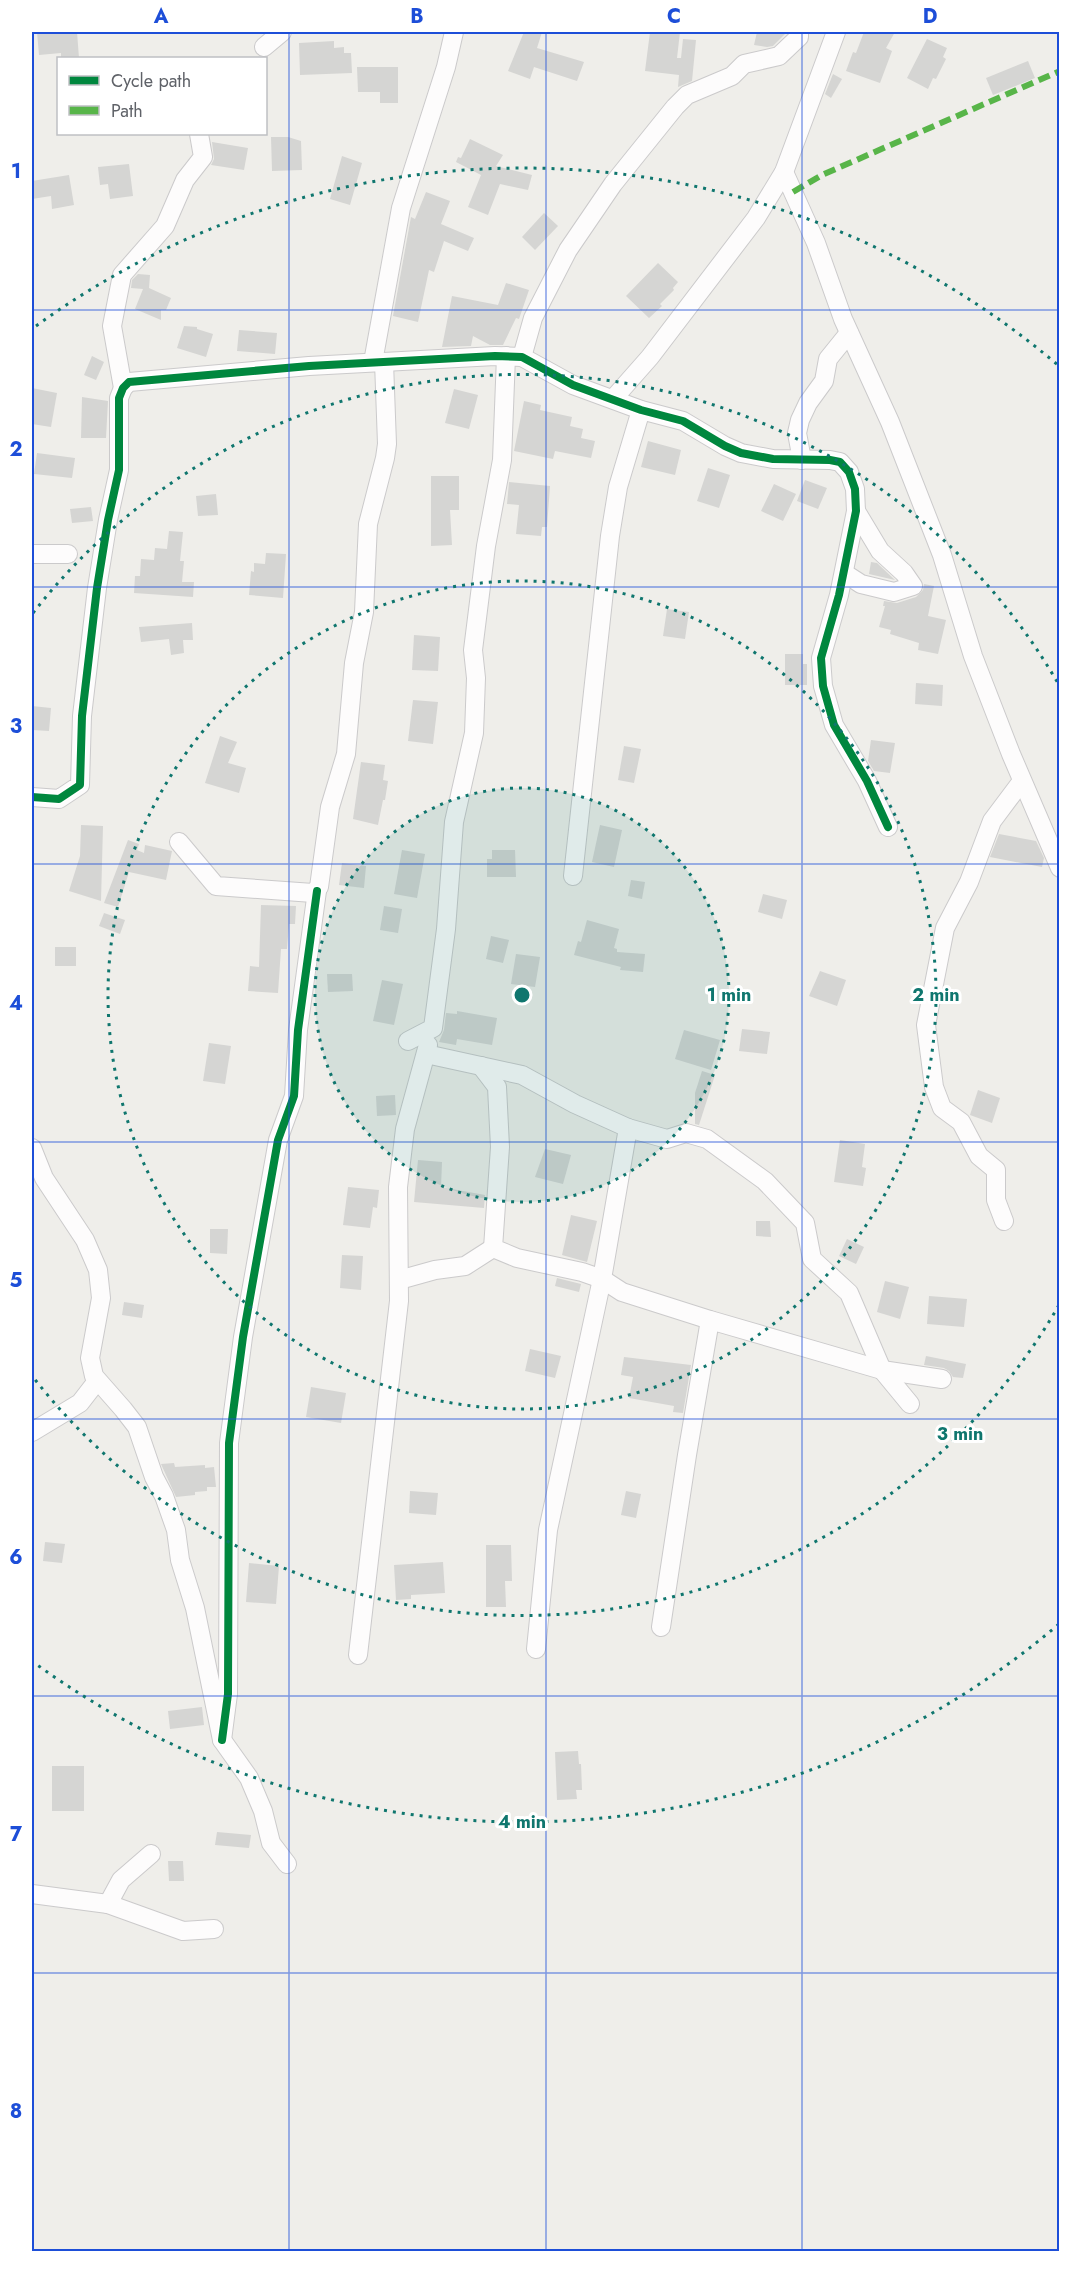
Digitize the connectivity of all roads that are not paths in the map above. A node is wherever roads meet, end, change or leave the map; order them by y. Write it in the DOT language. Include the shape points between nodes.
graph roads {
  1 [pos="282,32"];
  2 [pos="454,32"];
  3 [pos="800,32"];
  4 [pos="836,32"];
  5 [pos="264,47"];
  6 [pos="200,135"];
  7 [pos="784,172"];
  8 [pos="849,333"];
  9 [pos="514,357"];
  10 [pos="378,362"];
  11 [pos="123,388"];
  12 [pos="613,399"];
  13 [pos="641,410"];
  14 [pos="802,460"];
  15 [pos="856,511"];
  16 [pos="32,554"];
  17 [pos="68,554"];
  18 [pos="844,573"];
  19 [pos="1022,782"];
  20 [pos="32,797"];
  21 [pos="888,827"];
  22 [pos="179,842"];
  23 [pos="1059,868"];
  24 [pos="573,876"];
  25 [pos="317,891"];
  26 [pos="433,1028"];
  27 [pos="408,1041"];
  28 [pos="426,1054"];
  29 [pos="481,1066"];
  30 [pos="628,1128"];
  31 [pos="32,1148"];
  32 [pos="1005,1221"];
  33 [pos="493,1248"];
  34 [pos="602,1279"];
  35 [pos="399,1280"];
  36 [pos="711,1320"];
  37 [pos="882,1370"];
  38 [pos="942,1379"];
  39 [pos="97,1381"];
  40 [pos="910,1404"];
  41 [pos="32,1432"];
  42 [pos="661,1627"];
  43 [pos="536,1649"];
  44 [pos="358,1655"];
  45 [pos="222,1740"];
  46 [pos="151,1854"];
  47 [pos="287,1864"];
  48 [pos="32,1894"];
  49 [pos="108,1904"];
  50 [pos="214,1929"];
  1 -- 5 [label="street"];
  2 -- 10 [label="street" via="401,208"];
  3 -- 9 [label="street" via="779,56 744,64 732,76 687,95 675,107 613,184 568,250"];
  4 -- 7 [label="street"];
  6 -- 11 [label="street" via="202,157 184,180 165,226 122,275 112,326"];
  7 -- 8 [label="street" via="816,243"];
  7 -- 12 [label="street" via="756,218"];
  8 -- 14 [label="street" via="828,359 824,381 800,420 797,433"];
  8 -- 19 [label="street" via="890,422 942,555 974,656"];
  9 -- 10 [label="street"];
  9 -- 12 [label="street"];
  9 -- 26 [label="street" via="473,650 474,733 454,822"];
  10 -- 11 [label="street" via="148,379 129,382"];
  10 -- 25 [label="street" via="387,444 368,525 364,612 354,663 346,754 330,807"];
  11 -- 20 [label="street" via="119,398 119,470 99,577 82,716 80,785 59,799"];
  12 -- 13 [label="street"];
  13 -- 14 [label="street" via="683,421 741,453"];
  13 -- 24 [label="street" via="618,487 610,536"];
  14 -- 15 [label="street" via="840,462 849,472 855,489"];
  15 -- 18 [label="street"];
  15 -- 18 [label="street" via="880,551 913,586 894,592 861,584"];
  16 -- 17 [label="street"];
  18 -- 21 [label="street" via="820,658 823,686 834,724"];
  19 -- 23 [label="street"];
  19 -- 32 [label="street" via="992,821 969,882 945,928 926,1025 933,1087 942,1108 961,1122 979,1156 996,1170 996,1200"];
  22 -- 25 [label="street" via="216,886"];
  25 -- 45 [label="street" via="298,1030 294,1096 278,1140 243,1337 229,1443 228,1694"];
  26 -- 27 [label="street"];
  26 -- 28 [label="street"];
  28 -- 29 [label="street"];
  28 -- 35 [label="street" via="405,1129 398,1187"];
  29 -- 30 [label="street" via="522,1074"];
  29 -- 33 [label="street" via="497,1088 500,1147"];
  30 -- 34 [label="street"];
  30 -- 37 [label="street" via="667,1139 686,1133 707,1139 765,1181 805,1223 812,1259 849,1293"];
  31 -- 39 [label="street" via="44,1178 85,1240 98,1270 101,1298 90,1358"];
  33 -- 34 [label="street" via="517,1258"];
  33 -- 35 [label="street" via="465,1266"];
  34 -- 36 [label="street" via="622,1292"];
  34 -- 43 [label="street" via="548,1530"];
  35 -- 44 [label="street"];
  36 -- 37 [label="street"];
  36 -- 42 [label="street"];
  37 -- 38 [label="street"];
  37 -- 40 [label="street"];
  39 -- 41 [label="street" via="80,1403"];
  39 -- 45 [label="street" via="136,1427 176,1530"];
  45 -- 47 [label="street" via="249,1778 263,1810 271,1843"];
  46 -- 49 [label="street" via="121,1880"];
  48 -- 49 [label="street"];
  49 -- 50 [label="street" via="183,1931"];
}
